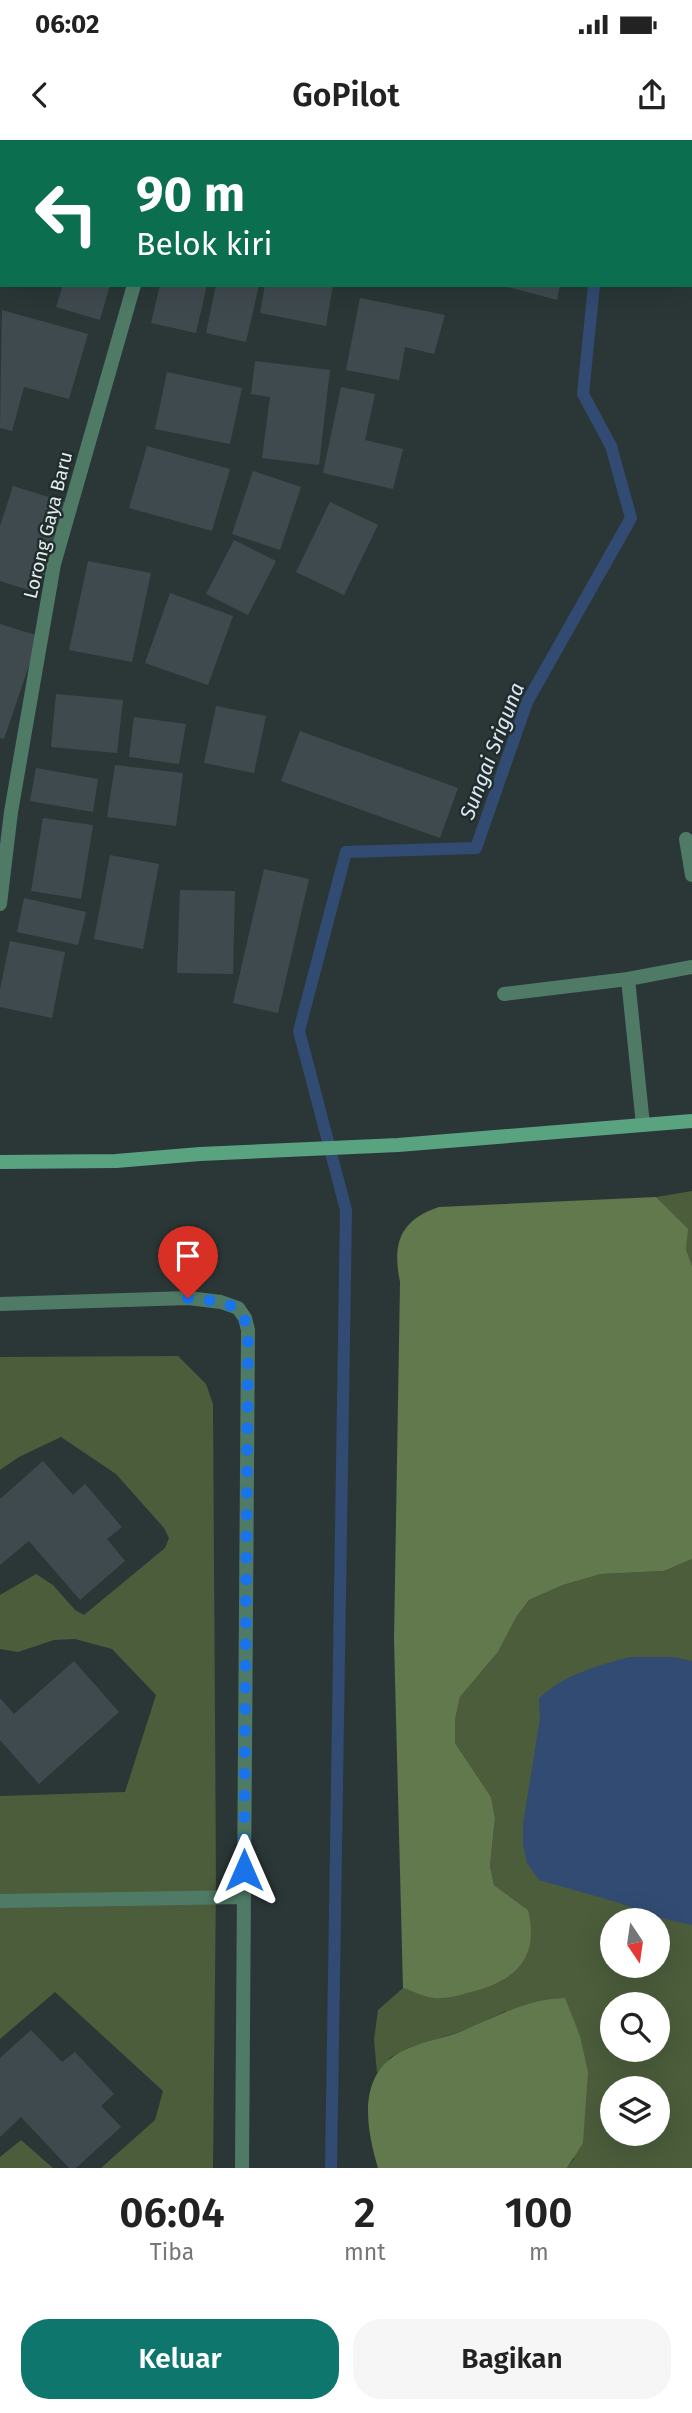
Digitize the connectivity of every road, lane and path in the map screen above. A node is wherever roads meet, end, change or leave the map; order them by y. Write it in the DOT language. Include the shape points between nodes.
graph roads {
  1 [pos="133,287"];
  2 [pos="686,839"];
  3 [pos="692,876"];
  4 [pos="0,904"];
  5 [pos="692,967"];
  6 [pos="628,979"];
  7 [pos="504,994"];
  8 [pos="692,1121"];
  9 [pos="643,1125"];
  10 [pos="0,1162"];
  11 [pos="0,1304"];
  12 [pos="244,1897"];
  13 [pos="0,1901"];
  14 [pos="242,2168"];
  1 -- 4 [label="street, Lorong Gaya Baru" via="54,564 11,812"];
  2 -- 3 [label="street"];
  5 -- 6 [label="street"];
  6 -- 7 [label="street"];
  6 -- 9 [label="street"];
  8 -- 9 [label="main road"];
  9 -- 10 [label="main road" via="398,1145 116,1161"];
  11 -- 12 [label="street" via="188,1298 221,1302 238,1308 245,1318"];
  12 -- 13 [label="street"];
  12 -- 14 [label="street"];
}
